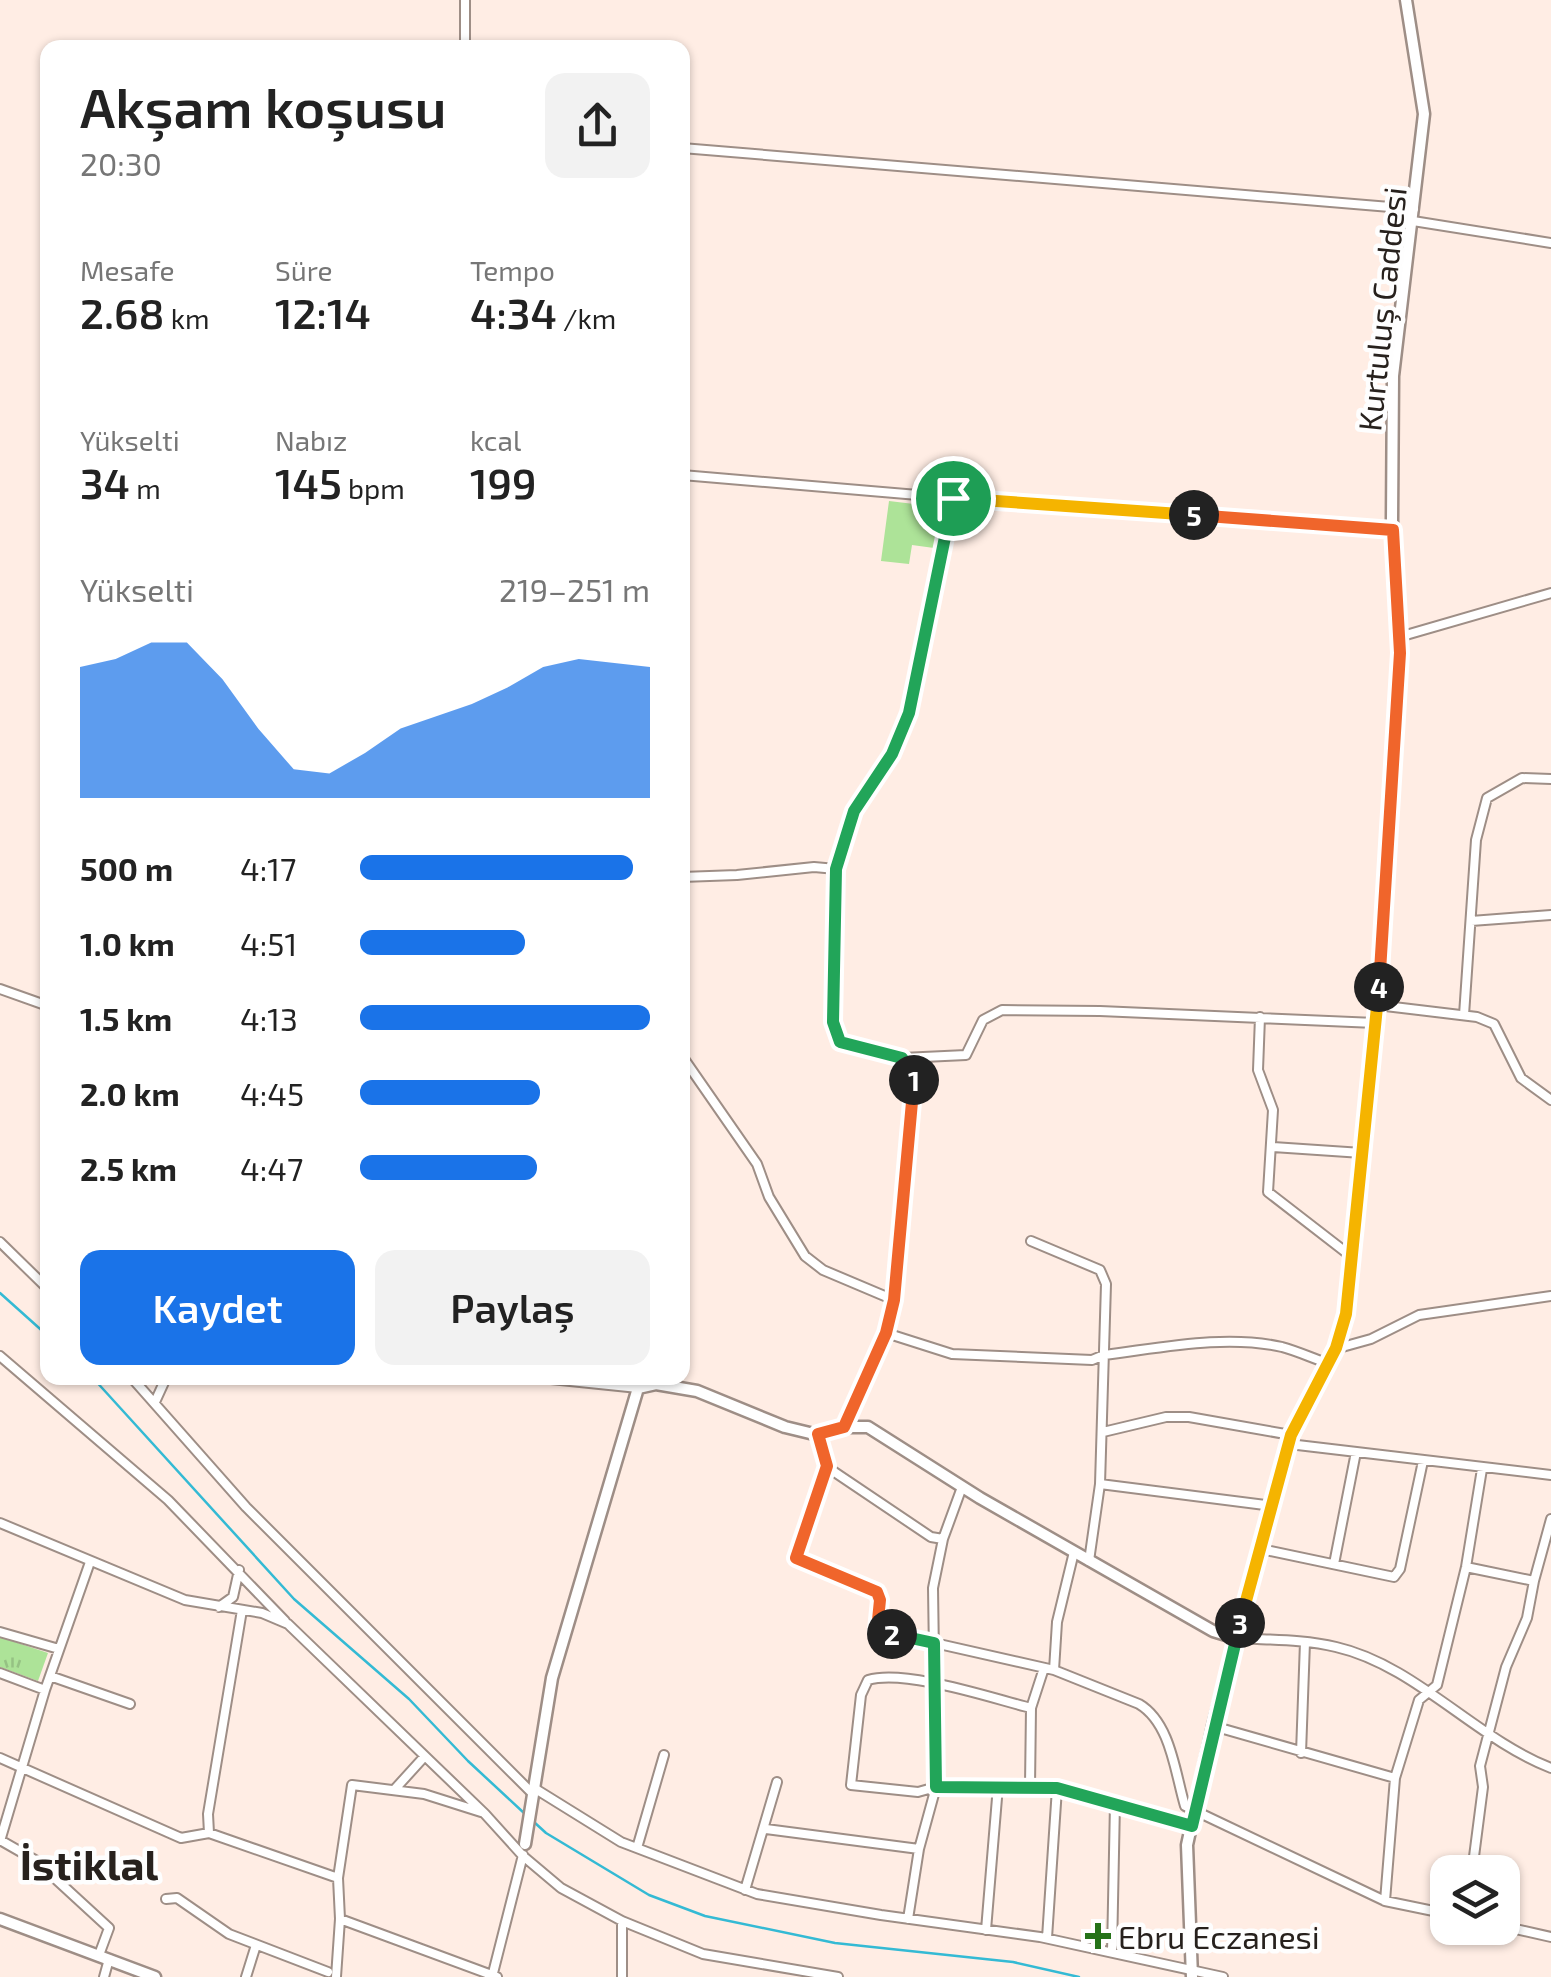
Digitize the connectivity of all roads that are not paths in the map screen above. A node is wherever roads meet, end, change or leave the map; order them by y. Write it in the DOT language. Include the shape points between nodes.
graph roads {
  1 [pos="465,0"];
  2 [pos="1406,0"];
  3 [pos="465,40"];
  4 [pos="690,149"];
  5 [pos="1414,215"];
  6 [pos="1551,243"];
  7 [pos="690,476"];
  8 [pos="953,498"];
  9 [pos="1393,530"];
  10 [pos="1551,593"];
  11 [pos="1399,637"];
  12 [pos="1551,779"];
  13 [pos="836,869"];
  14 [pos="690,876"];
  15 [pos="1551,915"];
  16 [pos="1470,921"];
  17 [pos="0,989"];
  18 [pos="40,1003"];
  19 [pos="1377,1004"];
  20 [pos="1464,1016"];
  21 [pos="1260,1017"];
  22 [pos="1376,1023"];
  23 [pos="902,1058"];
  24 [pos="690,1068"];
  25 [pos="1551,1100"];
  26 [pos="1273,1147"];
  27 [pos="1362,1154"];
  28 [pos="1030,1241"];
  29 [pos="0,1242"];
  30 [pos="1352,1256"];
  31 [pos="40,1281"];
  32 [pos="1551,1296"];
  33 [pos="894,1300"];
  34 [pos="886,1333"];
  35 [pos="1336,1348"];
  36 [pos="1104,1355"];
  37 [pos="0,1356"];
  38 [pos="1326,1363"];
  39 [pos="139,1385"];
  40 [pos="163,1385"];
  41 [pos="635,1385"];
  42 [pos="662,1385"];
  43 [pos="155,1402"];
  44 [pos="844,1427"];
  45 [pos="1103,1432"];
  46 [pos="818,1434"];
  47 [pos="1290,1440"];
  48 [pos="1356,1452"];
  49 [pos="1423,1461"];
  50 [pos="827,1466"];
  51 [pos="1482,1469"];
  52 [pos="1551,1475"];
  53 [pos="1100,1484"];
  54 [pos="962,1486"];
  55 [pos="1273,1506"];
  56 [pos="1551,1519"];
  57 [pos="0,1523"];
  58 [pos="943,1539"];
  59 [pos="1261,1549"];
  60 [pos="1074,1552"];
  61 [pos="1089,1560"];
  62 [pos="90,1562"];
  63 [pos="1334,1564"];
  64 [pos="1466,1567"];
  65 [pos="239,1570"];
  66 [pos="1534,1581"];
  67 [pos="218,1607"];
  68 [pos="242,1610"];
  69 [pos="288,1624"];
  70 [pos="0,1632"];
  71 [pos="1236,1638"];
  72 [pos="1305,1642"];
  73 [pos="934,1643"];
  74 [pos="59,1650"];
  75 [pos="1049,1669"];
  76 [pos="0,1673"];
  77 [pos="50,1676"];
  78 [pos="936,1684"];
  79 [pos="45,1690"];
  80 [pos="1428,1692"];
  81 [pos="130,1704"];
  82 [pos="1031,1708"];
  83 [pos="1213,1726"];
  84 [pos="1487,1733"];
  85 [pos="1300,1754"];
  86 [pos="664,1755"];
  87 [pos="424,1756"];
  88 [pos="0,1758"];
  89 [pos="23,1766"];
  90 [pos="1551,1768"];
  91 [pos="1395,1778"];
  92 [pos="777,1782"];
  93 [pos="998,1786"];
  94 [pos="1030,1786"];
  95 [pos="936,1787"];
  96 [pos="1057,1788"];
  97 [pos="394,1790"];
  98 [pos="533,1795"];
  99 [pos="1114,1804"];
  100 [pos="1196,1808"];
  101 [pos="485,1814"];
  102 [pos="1192,1826"];
  103 [pos="766,1828"];
  104 [pos="209,1833"];
  105 [pos="0,1841"];
  106 [pos="637,1848"];
  107 [pos="524,1850"];
  108 [pos="919,1850"];
  109 [pos="1474,1855"];
  110 [pos="338,1878"];
  111 [pos="745,1890"];
  112 [pos="166,1899"];
  113 [pos="1385,1901"];
  114 [pos="1430,1910"];
  115 [pos="0,1919"];
  116 [pos="340,1919"];
  117 [pos="908,1919"];
  118 [pos="622,1921"];
  119 [pos="986,1930"];
  120 [pos="1520,1930"];
  121 [pos="1551,1937"];
  122 [pos="1047,1938"];
  123 [pos="256,1944"];
  124 [pos="1112,1952"];
  125 [pos="104,1957"];
  126 [pos="747,1962"];
  127 [pos="1192,1973"];
  128 [pos="332,1975"];
  129 [pos="494,1976"];
  130 [pos="104,1977"];
  131 [pos="154,1977"];
  132 [pos="246,1977"];
  133 [pos="622,1977"];
  134 [pos="747,1977"];
  135 [pos="838,1977"];
  136 [pos="1223,1977"];
  1 -- 3 [label="street"];
  2 -- 5 [label="main road, Kurtuluş Caddesi" via="1424,114"];
  4 -- 5 [label="street"];
  5 -- 6 [label="street"];
  5 -- 9 [label="main road, Kurtuluş Caddesi" via="1393,376"];
  7 -- 8 [label="street"];
  8 -- 9 [label="street"];
  8 -- 13 [label="street" via="909,713 892,754 854,811"];
  9 -- 11 [label="main road, Kurtuluş Caddesi"];
  10 -- 11 [label="street"];
  11 -- 19 [label="main road, Kurtuluş Caddesi"];
  12 -- 16 [label="street" via="1522,778 1487,798 1476,840"];
  13 -- 14 [label="street"];
  13 -- 23 [label="street" via="835,1035"];
  15 -- 16 [label="street"];
  16 -- 20 [label="street"];
  17 -- 18 [label="street"];
  19 -- 20 [label="street"];
  19 -- 22 [label="main road, Kurtuluş Caddesi"];
  20 -- 25 [label="street" via="1494,1024 1521,1078"];
  21 -- 22 [label="street"];
  21 -- 23 [label="street" via="1002,1010 984,1020 966,1055"];
  21 -- 26 [label="street" via="1258,1070 1273,1110"];
  22 -- 27 [label="main road, Kurtuluş Caddesi"];
  23 -- 33 [label="street" via="914,1075"];
  24 -- 33 [label="street" via="757,1164 805,1256"];
  26 -- 27 [label="street"];
  26 -- 30 [label="street" via="1268,1192"];
  27 -- 30 [label="main road, Kurtuluş Caddesi"];
  28 -- 36 [label="street" via="1100,1270 1106,1284"];
  29 -- 31 [label="street"];
  30 -- 35 [label="main road, Kurtuluş Caddesi"];
  32 -- 35 [label="street" via="1419,1315"];
  33 -- 34 [label="street"];
  34 -- 36 [label="street" via="952,1354 1092,1360"];
  34 -- 44 [label="street"];
  35 -- 38 [label="main road, Kurtuluş Caddesi"];
  36 -- 38 [label="street" via="1246,1344 1282,1347"];
  36 -- 45 [label="street"];
  37 -- 65 [label="street"];
  38 -- 47 [label="main road, Kurtuluş Caddesi"];
  39 -- 43 [label="street"];
  40 -- 43 [label="street"];
  41 -- 98 [label="main road" via="552,1678"];
  42 -- 46 [label="main road"];
  43 -- 98 [label="street" via="246,1507"];
  44 -- 46 [label="main road"];
  44 -- 54 [label="main road" via="868,1427"];
  45 -- 47 [label="street" via="1190,1416"];
  45 -- 53 [label="street"];
  46 -- 50 [label="street"];
  47 -- 48 [label="street"];
  47 -- 55 [label="main road, Kurtuluş Caddesi"];
  48 -- 49 [label="street"];
  48 -- 63 [label="street"];
  49 -- 51 [label="street"];
  49 -- 63 [label="street" via="1394,1578"];
  50 -- 58 [label="street"];
  50 -- 73 [label="street" via="796,1558 877,1592 877,1630"];
  51 -- 52 [label="street"];
  51 -- 64 [label="street"];
  53 -- 55 [label="street"];
  53 -- 61 [label="street"];
  54 -- 58 [label="street"];
  54 -- 60 [label="main road"];
  55 -- 59 [label="main road, Kurtuluş Caddesi"];
  56 -- 66 [label="street"];
  57 -- 62 [label="street"];
  58 -- 73 [label="street"];
  59 -- 63 [label="street"];
  59 -- 71 [label="main road, Kurtuluş Caddesi"];
  60 -- 61 [label="main road"];
  60 -- 75 [label="street"];
  61 -- 71 [label="main road"];
  62 -- 67 [label="street"];
  62 -- 74 [label="street"];
  64 -- 66 [label="street"];
  64 -- 80 [label="street" via="1437,1685"];
  65 -- 67 [label="street" via="233,1597"];
  65 -- 69 [label="street"];
  66 -- 84 [label="street"];
  67 -- 68 [label="street"];
  68 -- 69 [label="street"];
  68 -- 104 [label="street"];
  69 -- 87 [label="street"];
  70 -- 74 [label="street"];
  71 -- 72 [label="street"];
  71 -- 83 [label="main road, Kurtuluş Caddesi"];
  72 -- 80 [label="street" via="1368,1658"];
  72 -- 85 [label="street"];
  73 -- 75 [label="street"];
  73 -- 78 [label="street"];
  74 -- 77 [label="street"];
  75 -- 82 [label="street"];
  75 -- 100 [label="street" via="1150,1710 1162,1728 1185,1806"];
  76 -- 79 [label="street"];
  77 -- 79 [label="street"];
  77 -- 81 [label="street"];
  78 -- 82 [label="street"];
  78 -- 95 [label="street"];
  78 -- 95 [label="street" via="868,1680 851,1785 918,1792"];
  79 -- 89 [label="street"];
  80 -- 84 [label="street"];
  80 -- 91 [label="street" via="1419,1700"];
  82 -- 94 [label="street"];
  83 -- 85 [label="street"];
  83 -- 100 [label="main road, Kurtuluş Caddesi"];
  84 -- 90 [label="street"];
  84 -- 109 [label="street"];
  85 -- 91 [label="street"];
  86 -- 106 [label="street"];
  87 -- 97 [label="street"];
  87 -- 101 [label="street"];
  88 -- 89 [label="street"];
  89 -- 104 [label="street" via="181,1838"];
  89 -- 105 [label="street"];
  91 -- 113 [label="street"];
  92 -- 103 [label="street"];
  93 -- 94 [label="street"];
  93 -- 95 [label="street"];
  93 -- 119 [label="street"];
  94 -- 96 [label="street"];
  95 -- 108 [label="street"];
  96 -- 99 [label="street"];
  96 -- 122 [label="street"];
  97 -- 101 [label="street"];
  97 -- 110 [label="street" via="349,1789"];
  98 -- 106 [label="street"];
  98 -- 107 [label="main road"];
  99 -- 102 [label="street"];
  99 -- 124 [label="street"];
  100 -- 102 [label="main road, Kurtuluş Caddesi"];
  100 -- 113 [label="street"];
  101 -- 107 [label="street"];
  102 -- 127 [label="main road, Kurtuluş Caddesi" via="1187,1845"];
  103 -- 108 [label="street"];
  103 -- 111 [label="street"];
  104 -- 110 [label="street"];
  105 -- 125 [label="street" via="34,1860 109,1928"];
  106 -- 111 [label="street"];
  107 -- 118 [label="street" via="561,1888"];
  107 -- 129 [label="street"];
  108 -- 117 [label="street"];
  110 -- 116 [label="street"];
  111 -- 117 [label="street"];
  112 -- 123 [label="street" via="177,1898"];
  113 -- 114 [label="street"];
  115 -- 125 [label="main road"];
  116 -- 128 [label="street"];
  116 -- 129 [label="street"];
  117 -- 119 [label="street"];
  118 -- 126 [label="street" via="704,1954"];
  118 -- 133 [label="street"];
  119 -- 122 [label="street"];
  120 -- 121 [label="street"];
  122 -- 124 [label="street"];
  123 -- 128 [label="street"];
  123 -- 132 [label="street"];
  124 -- 127 [label="street"];
  125 -- 130 [label="street"];
  125 -- 131 [label="main road"];
  126 -- 134 [label="street"];
  126 -- 135 [label="street"];
  127 -- 136 [label="street"];
}
